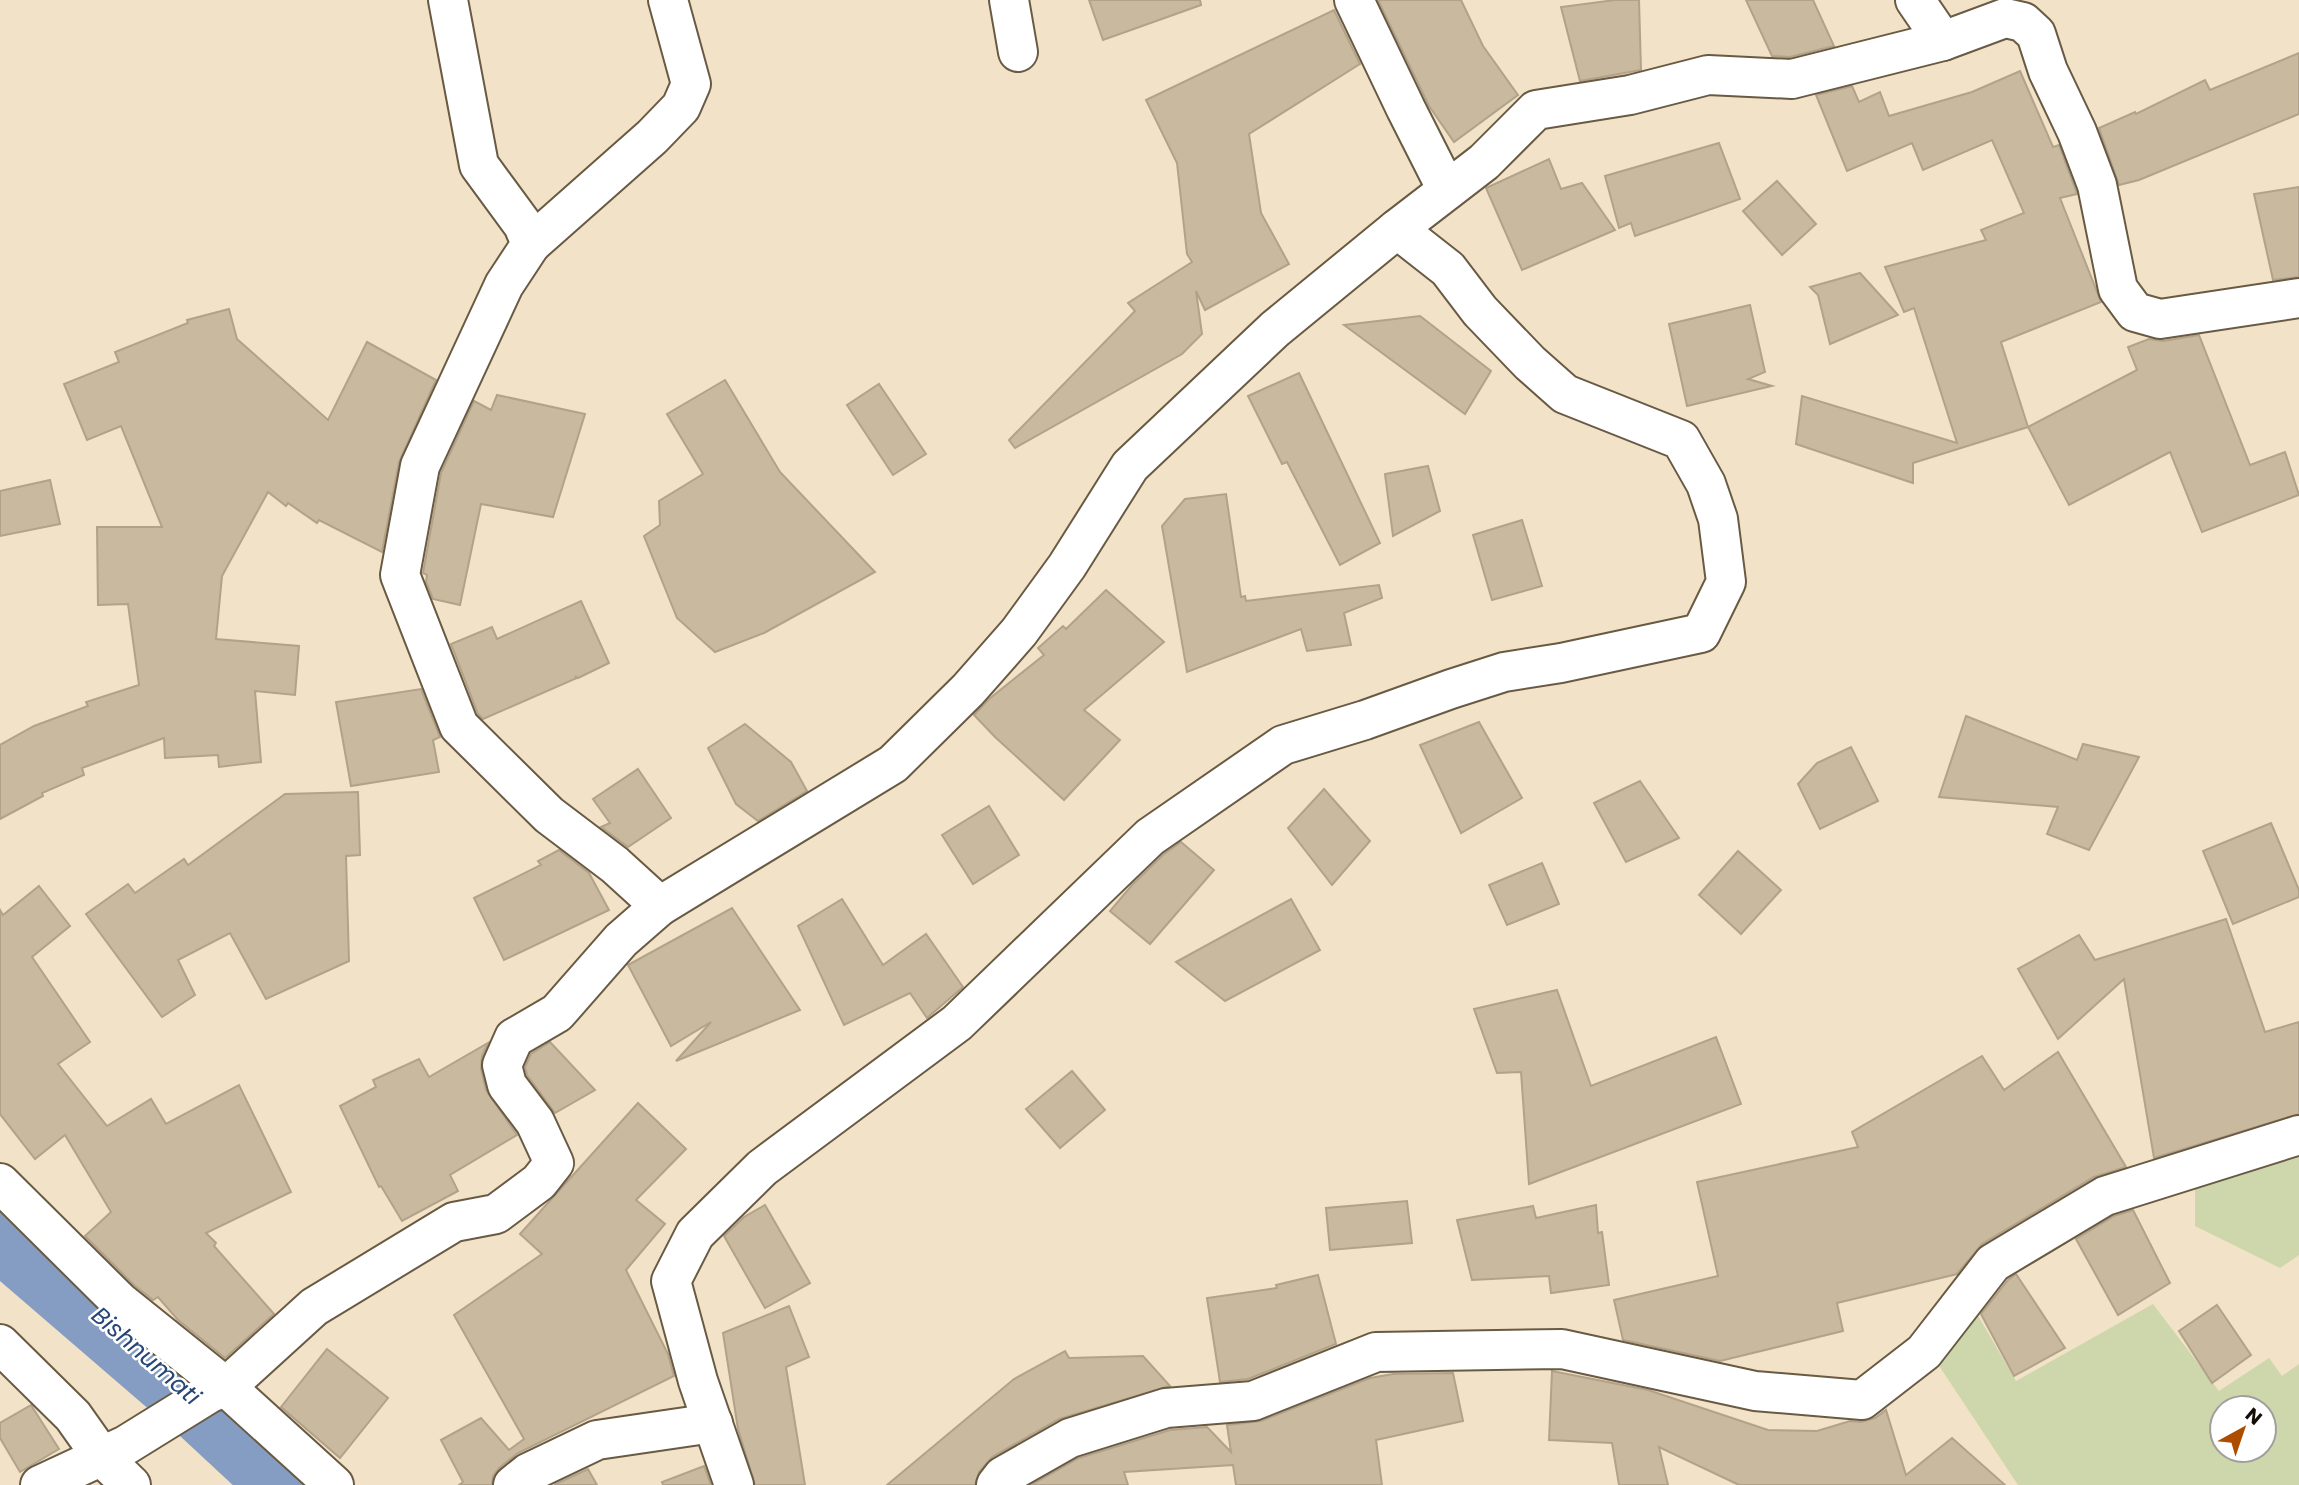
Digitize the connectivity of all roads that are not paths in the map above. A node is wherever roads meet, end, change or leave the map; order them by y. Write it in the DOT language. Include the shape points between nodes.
graph roads {
  1 [pos="448,0"];
  2 [pos="668,0"];
  3 [pos="1009,0"];
  4 [pos="1354,0"];
  5 [pos="1915,0"];
  6 [pos="1943,41"];
  7 [pos="1018,52"];
  8 [pos="1447,190"];
  9 [pos="1397,229"];
  10 [pos="531,244"];
  11 [pos="2299,298"];
  12 [pos="660,906"];
  13 [pos="2299,1135"];
  14 [pos="0,1183"];
  15 [pos="1,1346"];
  16 [pos="218,1390"];
  17 [pos="713,1423"];
  18 [pos="114,1451"];
  19 [pos="40,1485"];
  20 [pos="131,1485"];
  21 [pos="334,1485"];
  22 [pos="513,1485"];
  23 [pos="734,1485"];
  24 [pos="996,1485"];
  1 -- 10 [label="street" via="479,165 523,225"];
  2 -- 10 [label="street" via="691,84 681,107"];
  3 -- 7 [label="street"];
  4 -- 8 [label="street"];
  5 -- 6 [label="street"];
  6 -- 8 [label="street" via="1791,79 1708,75 1630,96 1536,110"];
  6 -- 11 [label="street" via="2005,19 2023,22 2036,34 2097,185 2118,289 2136,313 2160,318"];
  8 -- 9 [label="street"];
  9 -- 12 [label="street" via="1275,329 1130,466 1019,632 893,764"];
  9 -- 17 [label="street" via="1448,269 1480,312 1565,394 1681,440 1706,484 1718,519 1726,582 1701,633 1504,672 1283,745 1150,837 957,1023 762,1168 695,1234 671,1281"];
  10 -- 12 [label="street" via="504,285 419,466 400,575 459,726 550,815"];
  12 -- 16 [label="street" via="621,940 557,1013 514,1038 502,1065 507,1085 535,1122 554,1163 539,1182 496,1214 454,1223 314,1307"];
  13 -- 24 [label="street" via="2105,1196 2004,1257 1993,1264 1924,1352 1862,1400 1755,1391 1562,1349 1376,1352 1253,1401 1166,1408 1070,1438 1003,1476"];
  14 -- 16 [label="street" via="119,1301"];
  15 -- 18 [label="street"];
  16 -- 18 [label="street"];
  16 -- 21 [label="street"];
  17 -- 22 [label="street" via="597,1440"];
  17 -- 23 [label="street"];
  18 -- 19 [label="street"];
  18 -- 20 [label="street"];
}
